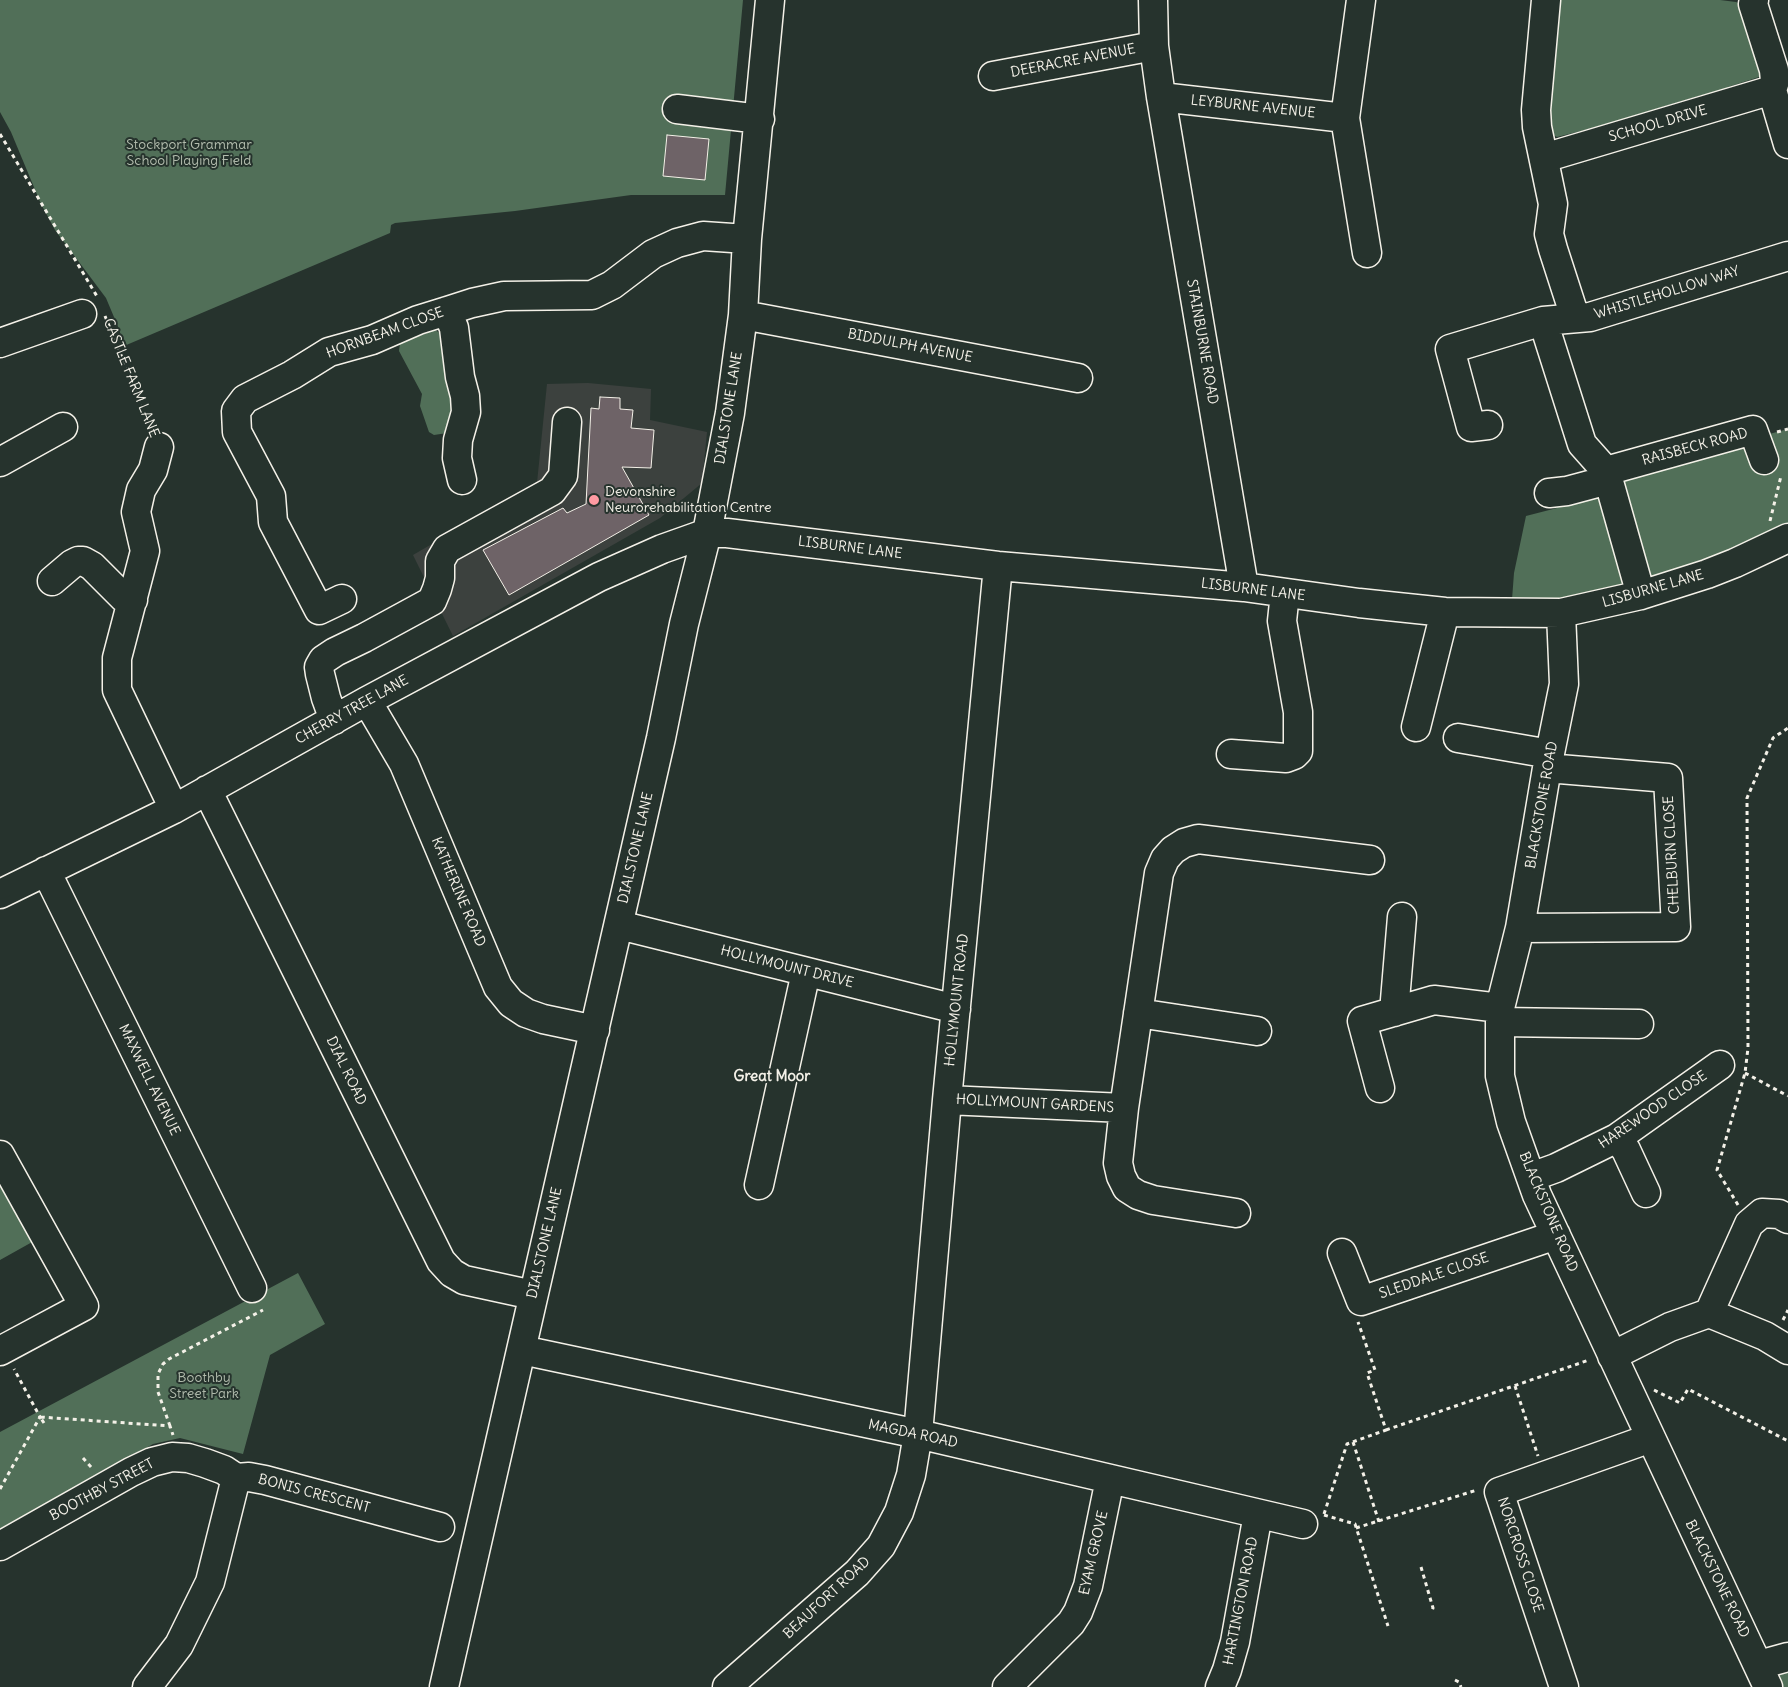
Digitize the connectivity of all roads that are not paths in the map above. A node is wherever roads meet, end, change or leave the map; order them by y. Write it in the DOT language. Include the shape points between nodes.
graph roads {
  1 [pos="770,0"];
  2 [pos="1153,0"];
  3 [pos="1361,0"];
  4 [pos="1546,0"];
  5 [pos="1754,0"];
  6 [pos="1154,46"];
  7 [pos="993,76"];
  8 [pos="1772,90"];
  9 [pos="1161,97"];
  10 [pos="677,109"];
  11 [pos="760,118"];
  12 [pos="1345,118"];
  13 [pos="1788,144"];
  14 [pos="1544,158"];
  15 [pos="747,239"];
  16 [pos="1367,254"];
  17 [pos="1788,256"];
  18 [pos="81,310"];
  19 [pos="447,310"];
  20 [pos="743,315"];
  21 [pos="1575,317"];
  22 [pos="1543,321"];
  23 [pos="0,343"];
  24 [pos="1078,378"];
  25 [pos="567,422"];
  26 [pos="1488,425"];
  27 [pos="63,427"];
  28 [pos="159,446"];
  29 [pos="0,462"];
  30 [pos="1774,464"];
  31 [pos="1607,476"];
  32 [pos="462,480"];
  33 [pos="1549,493"];
  34 [pos="707,533"];
  35 [pos="1781,541"];
  36 [pos="998,566"];
  37 [pos="52,581"];
  38 [pos="1244,587"];
  39 [pos="1285,593"];
  40 [pos="1641,595"];
  41 [pos="342,599"];
  42 [pos="133,600"];
  43 [pos="1445,612"];
  44 [pos="1561,613"];
  45 [pos="367,701"];
  46 [pos="334,720"];
  47 [pos="1416,727"];
  48 [pos="1458,738"];
  49 [pos="1231,754"];
  50 [pos="1549,761"];
  51 [pos="207,790"];
  52 [pos="174,809"];
  53 [pos="1370,860"];
  54 [pos="46,871"];
  55 [pos="1,892"];
  56 [pos="1402,917"];
  57 [pos="619,925"];
  58 [pos="1520,928"];
  59 [pos="806,972"];
  60 [pos="956,1009"];
  61 [pos="1394,1012"];
  62 [pos="1138,1014"];
  63 [pos="1500,1015"];
  64 [pos="1639,1024"];
  65 [pos="595,1030"];
  66 [pos="1257,1031"];
  67 [pos="1732,1069"];
  68 [pos="1380,1088"];
  69 [pos="946,1100"];
  70 [pos="1124,1108"];
  71 [pos="1617,1138"];
  72 [pos="0,1155"];
  73 [pos="1531,1177"];
  74 [pos="759,1185"];
  75 [pos="1646,1193"];
  76 [pos="1236,1213"];
  77 [pos="1788,1219"];
  78 [pos="1556,1235"];
  79 [pos="1342,1253"];
  80 [pos="252,1288"];
  81 [pos="532,1295"];
  82 [pos="1709,1313"];
  83 [pos="1,1350"];
  84 [pos="522,1350"];
  85 [pos="1788,1350"];
  86 [pos="1614,1360"];
  87 [pos="918,1434"];
  88 [pos="1651,1438"];
  89 [pos="236,1478"];
  90 [pos="1110,1479"];
  91 [pos="1258,1514"];
  92 [pos="1313,1519"];
  93 [pos="440,1527"];
  94 [pos="0,1546"];
  95 [pos="1788,1657"];
  96 [pos="1763,1676"];
  97 [pos="147,1687"];
  98 [pos="444,1687"];
  99 [pos="727,1687"];
  100 [pos="1007,1687"];
  101 [pos="1220,1687"];
  102 [pos="1564,1687"];
  1 -- 11 [label="street, DIALSTONE LANE"];
  2 -- 6 [label="street, STAINBURNE ROAD"];
  3 -- 12 [label="street"];
  4 -- 14 [label="street" via="1536,110"];
  5 -- 8 [label="street" via="1774,70"];
  6 -- 7 [label="street, DEERACRE AVENUE"];
  6 -- 9 [label="street, STAINBURNE ROAD"];
  8 -- 13 [label="street"];
  8 -- 14 [label="street, SCHOOL DRIVE"];
  9 -- 12 [label="street, LEYBURNE AVENUE"];
  9 -- 38 [label="street, STAINBURNE ROAD"];
  10 -- 11 [label="street"];
  11 -- 15 [label="street, DIALSTONE LANE"];
  12 -- 16 [label="street"];
  14 -- 21 [label="street" via="1553,204 1552,249"];
  15 -- 19 [label="street, HORNBEAM CLOSE" via="703,236 677,243 653,254 612,285 592,295 504,296"];
  15 -- 20 [label="street, DIALSTONE LANE"];
  17 -- 21 [label="street, WHISTLEHOLLOW WAY" via="1590,316"];
  18 -- 23 [label="street"];
  19 -- 32 [label="street" via="454,328 465,396 466,412 457,458"];
  19 -- 41 [label="street, HORNBEAM CLOSE" via="372,340 329,352 245,399 236,411 238,432 271,496 273,522 319,610"];
  20 -- 24 [label="street, BIDDULPH AVENUE"];
  20 -- 34 [label="street, DIALSTONE LANE" via="730,413"];
  21 -- 22 [label="street, WHISTLEHOLLOW WAY"];
  22 -- 26 [label="street, WHISTLEHOLLOW WAY" via="1450,349 1471,427"];
  22 -- 31 [label="street" via="1582,444"];
  25 -- 46 [label="street" via="563,476 552,491 447,549 440,561 440,578 432,601 323,660 320,674"];
  27 -- 29 [label="street"];
  28 -- 42 [label="street, CASTLE FARM LANE" via="136,512 145,551"];
  30 -- 31 [label="street, RAISBECK ROAD" via="1753,430"];
  31 -- 33 [label="street" via="1567,491"];
  31 -- 40 [label="street"];
  34 -- 36 [label="street, LISBURNE LANE"];
  34 -- 45 [label="street, CHERRY TREE LANE" via="662,549 599,578"];
  34 -- 57 [label="street, DIALSTONE LANE" via="685,619"];
  35 -- 40 [label="street, LISBURNE LANE" via="1714,571"];
  36 -- 38 [label="street, LISBURNE LANE"];
  36 -- 60 [label="street, HOLLYMOUNT ROAD"];
  37 -- 42 [label="street" via="72,564 82,561 92,566 124,598"];
  38 -- 39 [label="street, LISBURNE LANE"];
  39 -- 43 [label="street, LISBURNE LANE"];
  39 -- 49 [label="street" via="1282,622 1298,712 1298,750 1286,758"];
  40 -- 44 [label="street, LISBURNE LANE"];
  42 -- 52 [label="street, CASTLE FARM LANE" via="117,658 117,690"];
  43 -- 44 [label="street, LISBURNE LANE"];
  43 -- 47 [label="street"];
  44 -- 50 [label="street, BLACKSTONE ROAD" via="1564,684"];
  45 -- 46 [label="street, CHERRY TREE LANE"];
  45 -- 65 [label="street, KATHERINE ROAD" via="404,764 498,987 526,1013"];
  46 -- 51 [label="street, CHERRY TREE LANE"];
  48 -- 50 [label="street"];
  50 -- 58 [label="street, BLACKSTONE ROAD"];
  50 -- 58 [label="street, CHELBURN CLOSE" via="1668,778 1676,926"];
  51 -- 52 [label="street, CHERRY TREE LANE"];
  51 -- 81 [label="street, DIAL ROAD" via="441,1261 464,1280"];
  52 -- 54 [label="street, CHERRY TREE LANE"];
  53 -- 62 [label="street, HOLLYMOUNT GARDENS" via="1342,850 1198,839 1173,850 1159,873"];
  54 -- 55 [label="street, CHERRY TREE LANE"];
  54 -- 80 [label="street, MAXWELL AVENUE"];
  56 -- 61 [label="street"];
  57 -- 59 [label="street, HOLLYMOUNT DRIVE"];
  57 -- 65 [label="street, DIALSTONE LANE"];
  58 -- 63 [label="street, BLACKSTONE ROAD"];
  59 -- 60 [label="street, HOLLYMOUNT DRIVE"];
  59 -- 74 [label="street"];
  60 -- 69 [label="street, HOLLYMOUNT ROAD"];
  61 -- 63 [label="street" via="1434,1000"];
  61 -- 68 [label="street" via="1362,1021"];
  62 -- 66 [label="street"];
  62 -- 70 [label="street, HOLLYMOUNT GARDENS"];
  63 -- 64 [label="street"];
  63 -- 73 [label="street, BLACKSTONE ROAD" via="1500,1076 1511,1122"];
  65 -- 81 [label="street, DIALSTONE LANE"];
  67 -- 71 [label="street, HAREWOOD CLOSE"];
  69 -- 70 [label="street, HOLLYMOUNT GARDENS"];
  69 -- 87 [label="street, HOLLYMOUNT ROAD"];
  70 -- 76 [label="street, HOLLYMOUNT GARDENS" via="1118,1163 1127,1188 1153,1200"];
  71 -- 73 [label="street, HAREWOOD CLOSE"];
  71 -- 75 [label="street"];
  72 -- 83 [label="street" via="84,1306"];
  73 -- 78 [label="street, BLACKSTONE ROAD"];
  77 -- 82 [label="street" via="1779,1214 1762,1213 1749,1224"];
  78 -- 79 [label="street, SLEDDALE CLOSE" via="1361,1301"];
  78 -- 86 [label="street, BLACKSTONE ROAD"];
  81 -- 84 [label="street, DIALSTONE LANE"];
  82 -- 85 [label="street" via="1765,1336"];
  82 -- 86 [label="street" via="1670,1327"];
  84 -- 87 [label="street, MAGDA ROAD"];
  84 -- 98 [label="street, DIALSTONE LANE"];
  86 -- 88 [label="street, BLACKSTONE ROAD"];
  87 -- 90 [label="street, MAGDA ROAD"];
  87 -- 99 [label="street, BEAUFORT ROAD" via="911,1475 899,1512 881,1546 857,1573"];
  88 -- 96 [label="street, BLACKSTONE ROAD"];
  88 -- 102 [label="street, NORCROSS CLOSE" via="1499,1492"];
  89 -- 93 [label="street, BONIS CRESCENT" via="265,1480"];
  89 -- 94 [label="street, BOOTHBY STREET" via="224,1470 188,1458 172,1457 152,1462"];
  89 -- 97 [label="street" via="210,1582 179,1645"];
  90 -- 91 [label="street, MAGDA ROAD"];
  90 -- 100 [label="street, EYAM GROVE" via="1088,1586 1078,1612"];
  91 -- 92 [label="street, MAGDA ROAD"];
  91 -- 101 [label="street, HARTINGTON ROAD" via="1235,1642"];
  95 -- 96 [label="street"];
}
